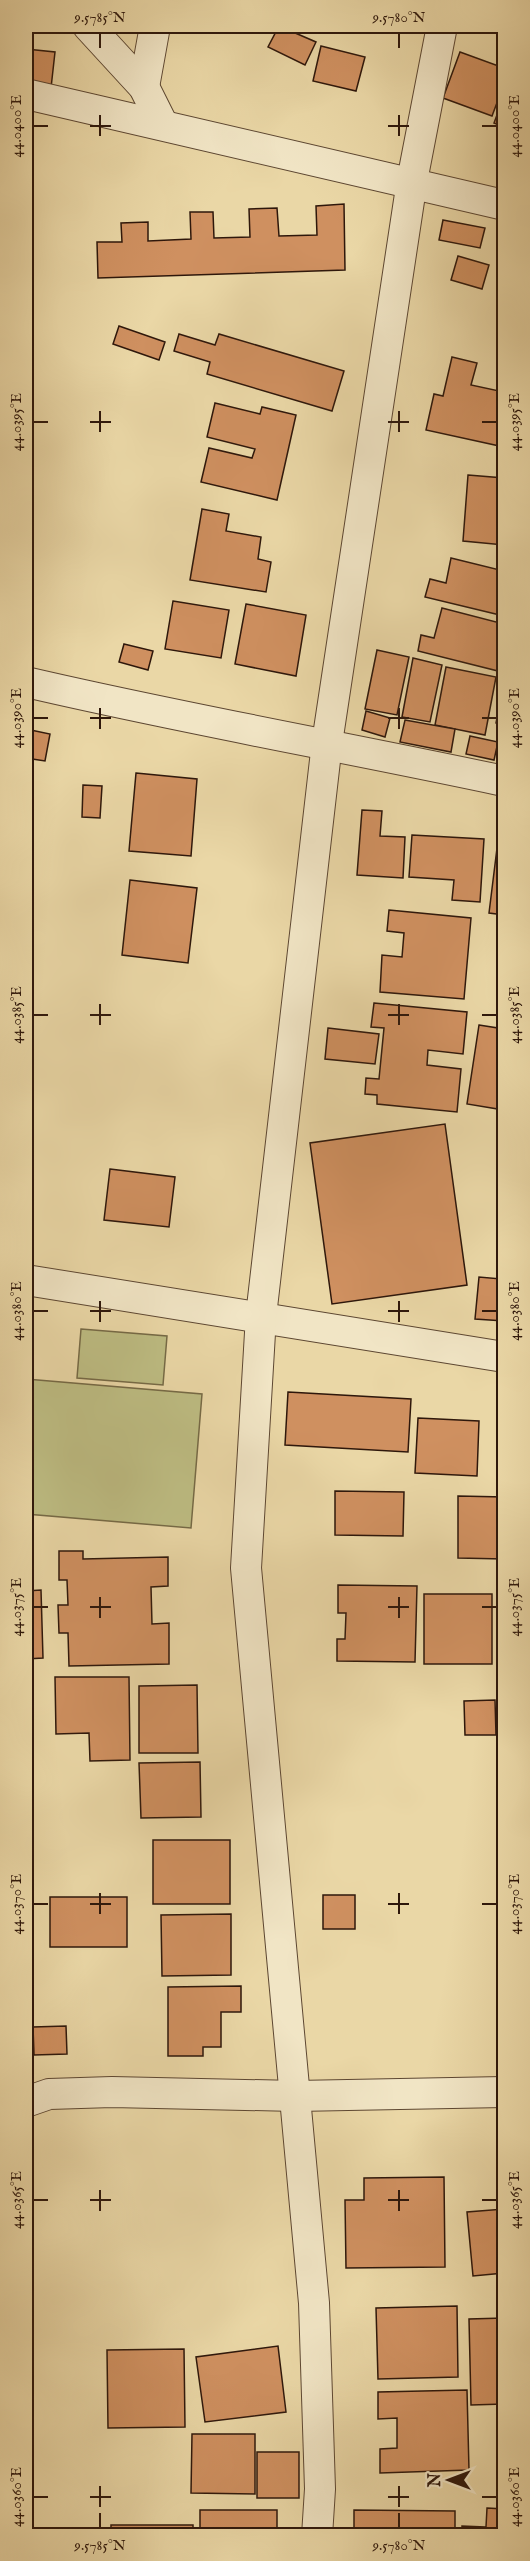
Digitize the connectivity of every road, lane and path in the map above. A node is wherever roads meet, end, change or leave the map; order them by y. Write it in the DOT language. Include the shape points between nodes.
graph roads {
  1 [pos="88,26"];
  2 [pos="155,26"];
  3 [pos="442,26"];
  4 [pos="144,87"];
  5 [pos="26,94"];
  6 [pos="163,125"];
  7 [pos="412,181"];
  8 [pos="504,205"];
  9 [pos="26,682"];
  10 [pos="327,743"];
  11 [pos="504,781"];
  12 [pos="26,1280"];
  13 [pos="261,1316"];
  14 [pos="504,1357"];
  15 [pos="504,2092"];
  16 [pos="296,2096"];
  17 [pos="26,2102"];
  18 [pos="317,2535"];
  1 -- 4 [label="street"];
  2 -- 4 [label="street"];
  3 -- 7 [label="street"];
  4 -- 6 [label="street"];
  5 -- 6 [label="street"];
  6 -- 7 [label="street"];
  7 -- 8 [label="street"];
  7 -- 10 [label="street"];
  9 -- 10 [label="street" via="136,708"];
  10 -- 11 [label="street"];
  10 -- 13 [label="street"];
  12 -- 13 [label="street"];
  13 -- 14 [label="street"];
  13 -- 16 [label="street" via="246,1568"];
  15 -- 16 [label="street"];
  16 -- 17 [label="street" via="112,2092 49,2094"];
  16 -- 18 [label="street" via="314,2303 320,2489"];
}
